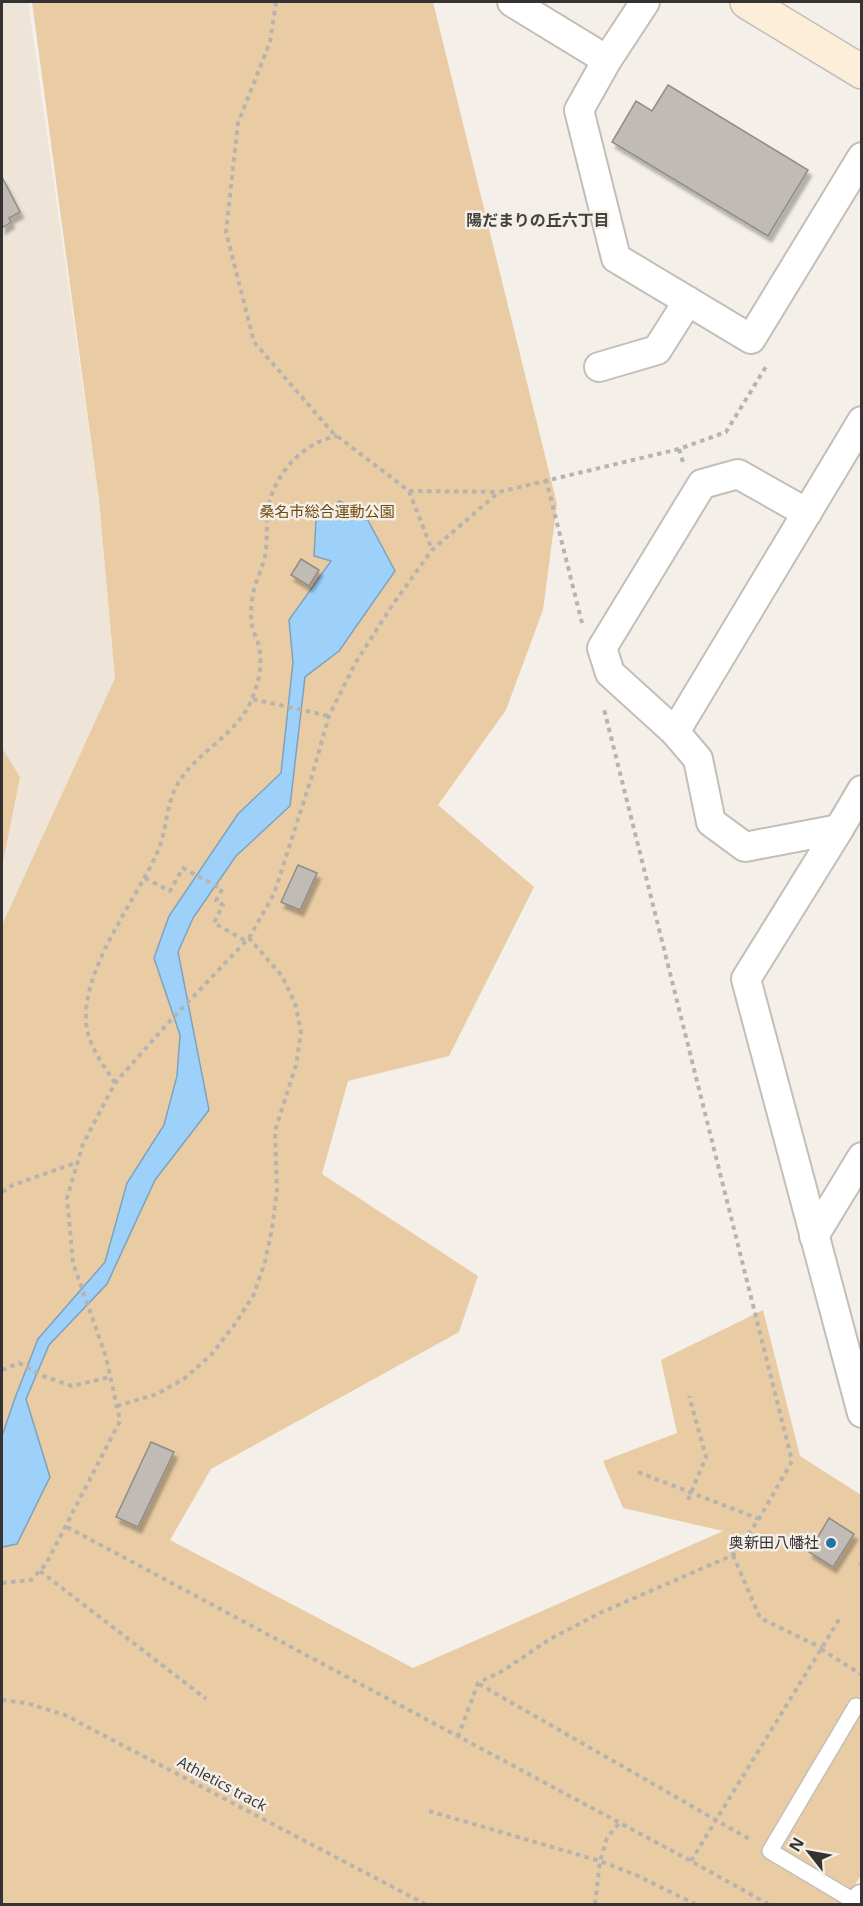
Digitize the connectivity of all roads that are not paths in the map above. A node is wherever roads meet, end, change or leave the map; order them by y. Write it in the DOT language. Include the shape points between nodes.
graph roads {
  1 [pos="512,2"];
  2 [pos="645,2"];
  3 [pos="747,2"];
  4 [pos="607,60"];
  5 [pos="861,72"];
  6 [pos="861,157"];
  7 [pos="688,301"];
  8 [pos="598,367"];
  9 [pos="861,421"];
  10 [pos="807,513"];
  11 [pos="675,732"];
  12 [pos="861,790"];
  13 [pos="850,827"];
  14 [pos="861,1157"];
  15 [pos="813,1236"];
  16 [pos="861,1413"];
  17 [pos="856,1706"];
  18 [pos="861,1899"];
  19 [pos="859,1904"];
  1 -- 4 [label="street"];
  2 -- 4 [label="street"];
  3 -- 5 [label="street"];
  4 -- 7 [label="street" via="579,110 616,258"];
  6 -- 7 [label="street" via="751,339"];
  7 -- 8 [label="street" via="657,350"];
  9 -- 10 [label="street"];
  10 -- 11 [label="street"];
  10 -- 11 [label="street" via="738,474 702,484 602,648 610,673"];
  11 -- 13 [label="street" via="698,759 711,822 745,847"];
  12 -- 13 [label="street"];
  13 -- 15 [label="street" via="746,979"];
  14 -- 15 [label="street"];
  15 -- 16 [label="street"];
  17 -- 19 [label="lane" via="770,1851"];
  18 -- 19 [label="street"];
}
